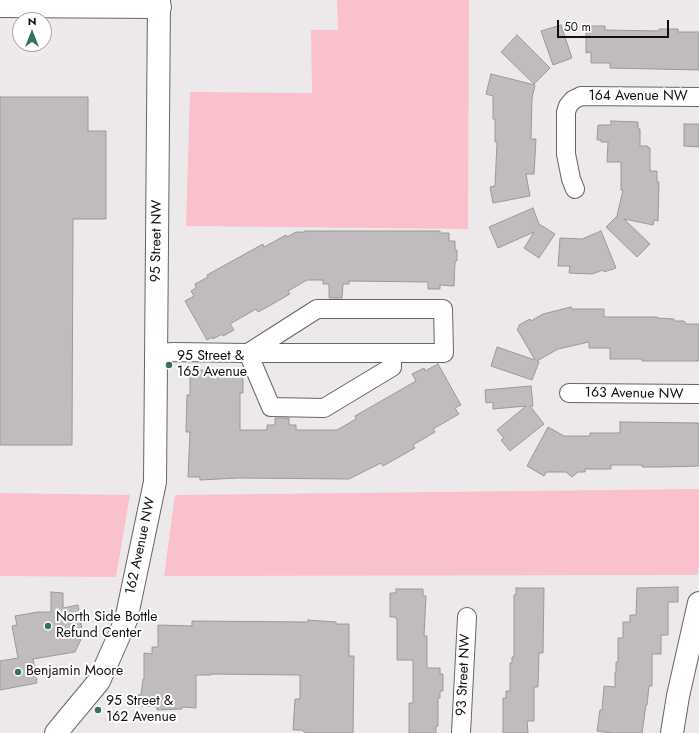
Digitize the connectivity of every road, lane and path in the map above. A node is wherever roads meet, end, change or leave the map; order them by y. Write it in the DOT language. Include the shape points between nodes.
graph roads {
  1 [pos="159,4"];
  2 [pos="0,6"];
  3 [pos="699,97"];
  4 [pos="575,189"];
  5 [pos="156,353"];
  6 [pos="248,353"];
  7 [pos="392,353"];
  8 [pos="569,393"];
  9 [pos="699,394"];
  10 [pos="155,482"];
  11 [pos="699,603"];
  12 [pos="467,617"];
  13 [pos="56,733"];
  14 [pos="461,733"];
  15 [pos="672,733"];
  1 -- 2 [label="street"];
  1 -- 5 [label="street, 95 Street NW"];
  3 -- 4 [label="street, 164 Avenue NW" via="581,96 573,100 566,112 566,154"];
  5 -- 6 [label="street"];
  5 -- 10 [label="street, 95 Street NW"];
  6 -- 7 [label="street"];
  6 -- 7 [label="street" via="271,407 316,408 324,408 392,367"];
  6 -- 7 [label="street" via="317,309 443,309 444,353"];
  8 -- 9 [label="street, 163 Avenue NW"];
  10 -- 13 [label="street, 162 Avenue NW" via="126,620 99,681"];
  11 -- 15 [label="street"];
  12 -- 14 [label="street, 93 Street NW"];
}
